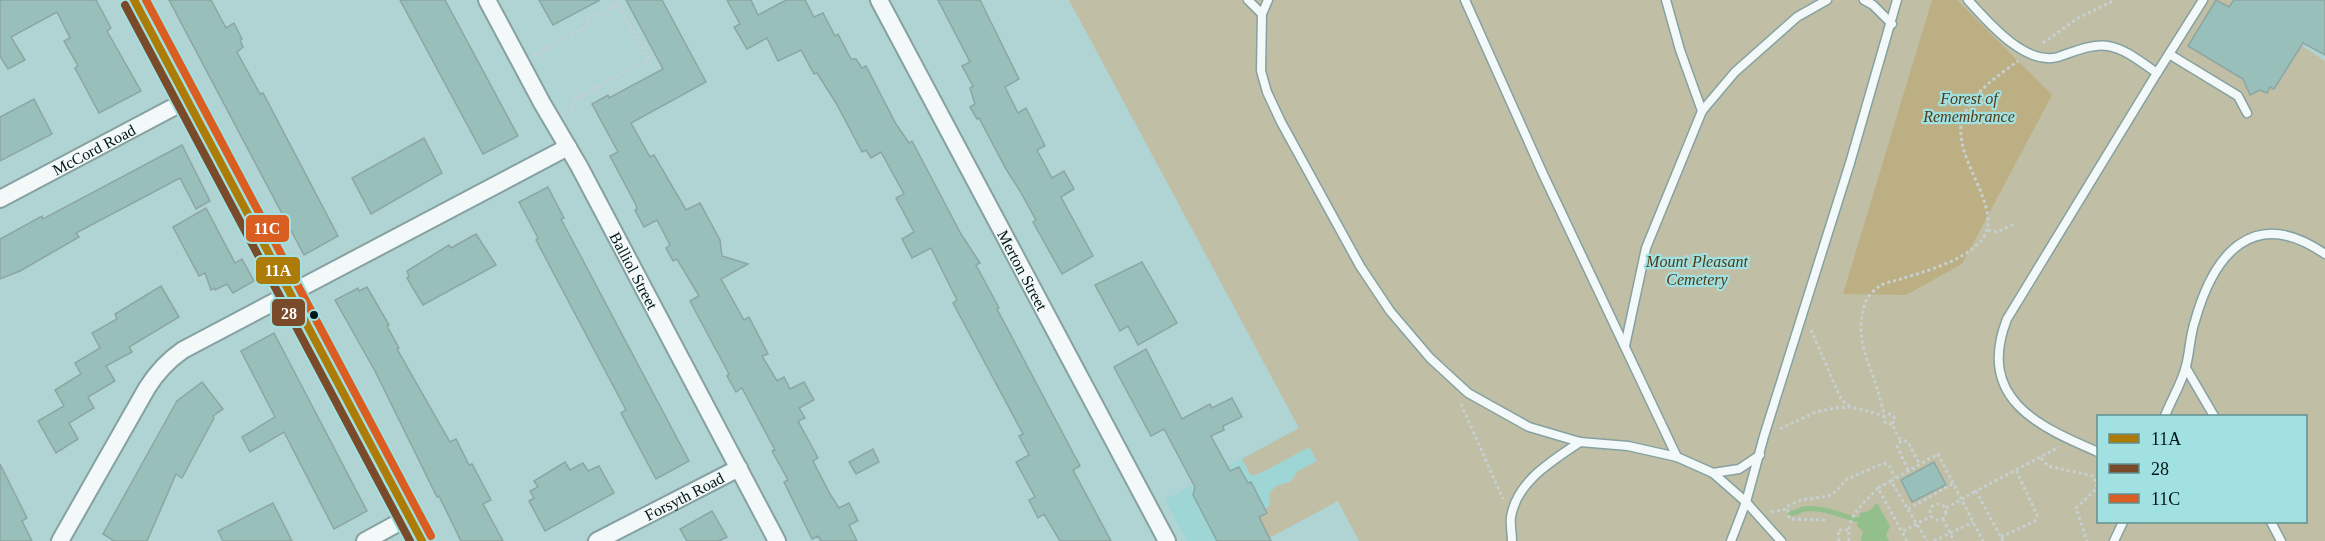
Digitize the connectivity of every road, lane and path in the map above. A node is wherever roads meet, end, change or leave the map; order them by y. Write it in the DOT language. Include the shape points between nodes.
graph roads {
  1 [pos="134,0"];
  2 [pos="487,0"];
  3 [pos="879,0"];
  4 [pos="1248,0"];
  5 [pos="1268,0"];
  6 [pos="1464,0"];
  7 [pos="1666,0"];
  8 [pos="1827,0"];
  9 [pos="1864,0"];
  10 [pos="1897,0"];
  11 [pos="1968,0"];
  12 [pos="2115,0"];
  13 [pos="2203,0"];
  14 [pos="1262,14"];
  15 [pos="1892,24"];
  16 [pos="2029,52"];
  17 [pos="2169,54"];
  18 [pos="532,56"];
  19 [pos="2157,73"];
  20 [pos="187,100"];
  21 [pos="1702,111"];
  22 [pos="2247,112"];
  23 [pos="563,115"];
  24 [pos="568,147"];
  25 [pos="0,199"];
  26 [pos="2014,224"];
  27 [pos="1987,230"];
  28 [pos="2325,254"];
  29 [pos="289,293"];
  30 [pos="1802,318"];
  31 [pos="1624,346"];
  32 [pos="2186,368"];
  33 [pos="1448,375"];
  34 [pos="1851,407"];
  35 [pos="2166,415"];
  36 [pos="2213,415"];
  37 [pos="1885,416"];
  38 [pos="1892,424"];
  39 [pos="1764,436"];
  40 [pos="2070,440"];
  41 [pos="1901,441"];
  42 [pos="1580,442"];
  43 [pos="2097,452"];
  44 [pos="1760,455"];
  45 [pos="1677,457"];
  46 [pos="2040,457"];
  47 [pos="1919,464"];
  48 [pos="739,468"];
  49 [pos="2016,470"];
  50 [pos="1908,471"];
  51 [pos="1713,473"];
  52 [pos="1893,479"];
  53 [pos="1954,483"];
  54 [pos="1878,488"];
  55 [pos="1976,491"];
  56 [pos="1930,497"];
  57 [pos="1961,499"];
  58 [pos="1746,502"];
  59 [pos="1934,504"];
  60 [pos="1946,508"];
  61 [pos="1908,509"];
  62 [pos="1931,516"];
  63 [pos="409,517"];
  64 [pos="1511,518"];
  65 [pos="1943,519"];
  66 [pos="1825,520"];
  67 [pos="1973,522"];
  68 [pos="1917,523"];
  69 [pos="2123,523"];
  70 [pos="2272,523"];
  71 [pos="1849,530"];
  72 [pos="1902,532"];
  73 [pos="1950,533"];
  74 [pos="2002,539"];
  75 [pos="60,541"];
  76 [pos="365,541"];
  77 [pos="422,541"];
  78 [pos="597,541"];
  79 [pos="777,541"];
  80 [pos="1167,541"];
  81 [pos="1512,541"];
  82 [pos="1731,541"];
  83 [pos="1781,541"];
  84 [pos="1839,541"];
  85 [pos="1849,541"];
  86 [pos="1907,541"];
  87 [pos="1927,541"];
  88 [pos="1934,541"];
  89 [pos="1954,541"];
  90 [pos="1983,541"];
  91 [pos="2087,541"];
  92 [pos="2114,541"];
  93 [pos="2281,541"];
  1 -- 20 [label="street"];
  2 -- 24 [label="street, Balliol Street"];
  3 -- 80 [label="street, Merton Street"];
  4 -- 14 [label="lane"];
  5 -- 14 [label="lane"];
  6 -- 31 [label="lane"];
  7 -- 21 [label="lane"];
  8 -- 21 [label="lane" via="1797,17 1735,72"];
  9 -- 15 [label="lane"];
  10 -- 15 [label="lane"];
  11 -- 16 [label="lane" via="1998,33"];
  12 -- 16 [label="path" via="2078,18"];
  13 -- 17 [label="lane"];
  14 -- 33 [label="lane" via="1262,71 1281,122 1360,266 1390,311"];
  15 -- 30 [label="lane"];
  16 -- 19 [label="lane" via="2050,59 2107,45"];
  16 -- 27 [label="path" via="1972,99 1963,116 1961,143 1989,216"];
  17 -- 19 [label="lane"];
  17 -- 22 [label="lane" via="2238,96"];
  18 -- 23 [label="path" via="585,28 589,17 618,5 644,50 649,60 576,98 573,108"];
  19 -- 40 [label="lane" via="2007,320 2001,336 1997,353 2001,380 2014,403 2032,420"];
  20 -- 25 [label="street, McCord Road"];
  20 -- 29 [label="street"];
  21 -- 31 [label="lane" via="1646,248"];
  24 -- 29 [label="street"];
  24 -- 48 [label="street, Balliol Street"];
  26 -- 27 [label="path" via="1997,232"];
  27 -- 37 [label="path" via="1980,243 1956,258 1880,285 1866,300 1860,340"];
  28 -- 32 [label="lane" via="2283,235 2259,235 2239,242 2213,271 2194,321"];
  29 -- 63 [label="street"];
  29 -- 75 [label="street" via="183,350 162,367"];
  30 -- 34 [label="path" via="1812,331 1841,399"];
  30 -- 39 [label="lane"];
  31 -- 45 [label="lane"];
  32 -- 35 [label="lane"];
  32 -- 36 [label="lane"];
  33 -- 42 [label="lane" via="1468,393 1529,427"];
  33 -- 64 [label="path"];
  34 -- 37 [label="path"];
  34 -- 39 [label="path" via="1816,412"];
  37 -- 38 [label="path" via="1885,423"];
  37 -- 38 [label="path" via="1893,416"];
  38 -- 41 [label="path"];
  39 -- 44 [label="lane"];
  40 -- 43 [label="lane"];
  40 -- 46 [label="path"];
  41 -- 47 [label="path" via="1909,444"];
  41 -- 50 [label="path" via="1897,446"];
  42 -- 45 [label="lane" via="1628,446"];
  42 -- 64 [label="lane" via="1531,478 1518,497"];
  44 -- 51 [label="lane" via="1738,469"];
  44 -- 58 [label="lane"];
  45 -- 51 [label="lane"];
  46 -- 49 [label="path"];
  46 -- 91 [label="path" via="2048,466 2093,476 2097,483 2096,489 2076,508"];
  47 -- 50 [label="path"];
  47 -- 53 [label="path" via="1938,454"];
  48 -- 78 [label="street, Forsyth Road"];
  48 -- 79 [label="street, Balliol Street"];
  49 -- 55 [label="path"];
  49 -- 74 [label="path" via="2037,515"];
  50 -- 52 [label="path"];
  51 -- 58 [label="lane"];
  52 -- 54 [label="path"];
  52 -- 61 [label="path"];
  52 -- 66 [label="path" via="1890,467 1884,463 1845,480 1828,496 1788,506 1791,519"];
  53 -- 56 [label="path"];
  53 -- 57 [label="path"];
  54 -- 71 [label="path" via="1853,514"];
  54 -- 72 [label="path"];
  55 -- 57 [label="path"];
  55 -- 74 [label="path"];
  56 -- 59 [label="path"];
  56 -- 61 [label="path"];
  57 -- 60 [label="path"];
  57 -- 67 [label="path"];
  58 -- 82 [label="lane"];
  58 -- 83 [label="lane"];
  59 -- 60 [label="path"];
  59 -- 62 [label="path"];
  60 -- 65 [label="path"];
  61 -- 68 [label="path"];
  62 -- 65 [label="path" via="1937,521"];
  62 -- 68 [label="path"];
  63 -- 76 [label="street"];
  63 -- 77 [label="street"];
  64 -- 81 [label="lane"];
  65 -- 73 [label="path"];
  67 -- 73 [label="path"];
  67 -- 90 [label="path"];
  68 -- 72 [label="path"];
  68 -- 87 [label="path"];
  69 -- 92 [label="lane"];
  70 -- 93 [label="lane"];
  71 -- 84 [label="path" via="1838,530"];
  71 -- 85 [label="path"];
  72 -- 86 [label="path"];
  73 -- 88 [label="path"];
  73 -- 89 [label="path"];
}
